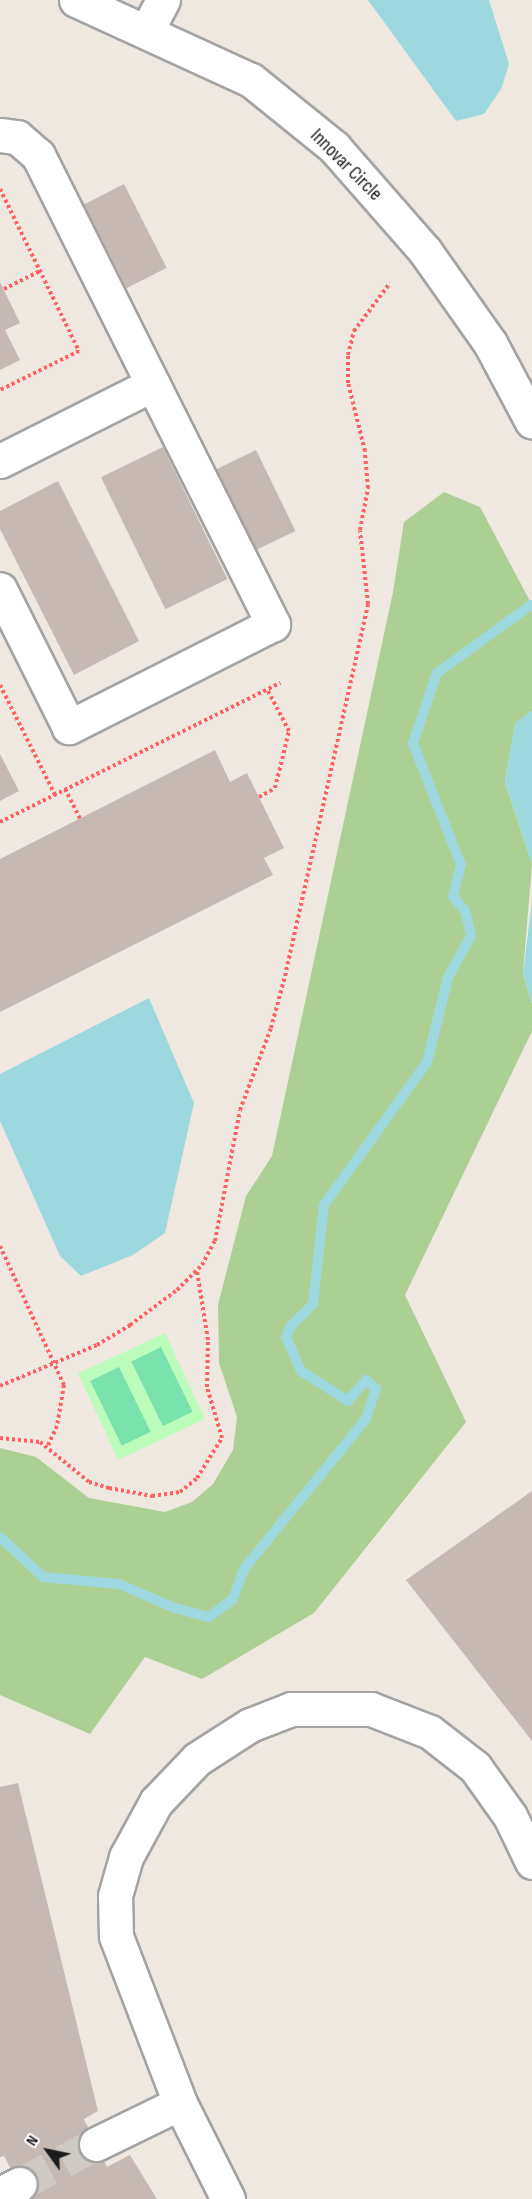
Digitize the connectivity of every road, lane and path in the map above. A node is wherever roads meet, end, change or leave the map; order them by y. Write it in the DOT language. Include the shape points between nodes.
graph roads {
  1 [pos="76,0"];
  2 [pos="163,0"];
  3 [pos="147,30"];
  4 [pos="0,135"];
  5 [pos="0,189"];
  6 [pos="40,271"];
  7 [pos="390,283"];
  8 [pos="4,289"];
  9 [pos="153,384"];
  10 [pos="0,390"];
  11 [pos="532,422"];
  12 [pos="0,461"];
  13 [pos="0,589"];
  14 [pos="280,683"];
  15 [pos="0,686"];
  16 [pos="267,689"];
  17 [pos="65,789"];
  18 [pos="55,795"];
  19 [pos="259,797"];
  20 [pos="80,818"];
  21 [pos="0,822"];
  22 [pos="0,1246"];
  23 [pos="197,1270"];
  24 [pos="57,1362"];
  25 [pos="0,1386"];
  26 [pos="0,1438"];
  27 [pos="47,1447"];
  28 [pos="532,1862"];
  29 [pos="180,2103"];
  30 [pos="96,2144"];
  31 [pos="228,2199"];
  1 -- 3 [label="street, Innovar Circle"];
  2 -- 3 [label="street"];
  3 -- 11 [label="street, Innovar Circle" via="251,80 334,147 425,251 490,343"];
  4 -- 9 [label="street" via="17,137 38,155"];
  5 -- 6 [label="path"];
  6 -- 8 [label="path"];
  6 -- 10 [label="path" via="79,351"];
  7 -- 23 [label="path" via="354,331 348,356 348,383 365,451 368,488 360,548 368,603 285,976 271,1028 240,1110 215,1241"];
  9 -- 12 [label="street"];
  9 -- 13 [label="street" via="273,624 69,727"];
  14 -- 16 [label="path"];
  15 -- 18 [label="path"];
  16 -- 17 [label="path"];
  16 -- 19 [label="path" via="289,731 275,788"];
  17 -- 18 [label="path"];
  17 -- 20 [label="path"];
  18 -- 21 [label="path"];
  22 -- 24 [label="path"];
  23 -- 24 [label="path" via="130,1325"];
  23 -- 27 [label="path" via="208,1340 207,1387 222,1438 197,1478 180,1492 152,1496 109,1488 89,1482"];
  24 -- 25 [label="path"];
  24 -- 27 [label="path" via="64,1385 63,1403"];
  26 -- 27 [label="path" via="40,1442"];
  28 -- 29 [label="street" via="510,1816 475,1767 430,1732 371,1709 291,1710 250,1725 197,1759 156,1802 126,1857 115,1896 116,1936"];
  29 -- 30 [label="street"];
  29 -- 31 [label="street"];
}
